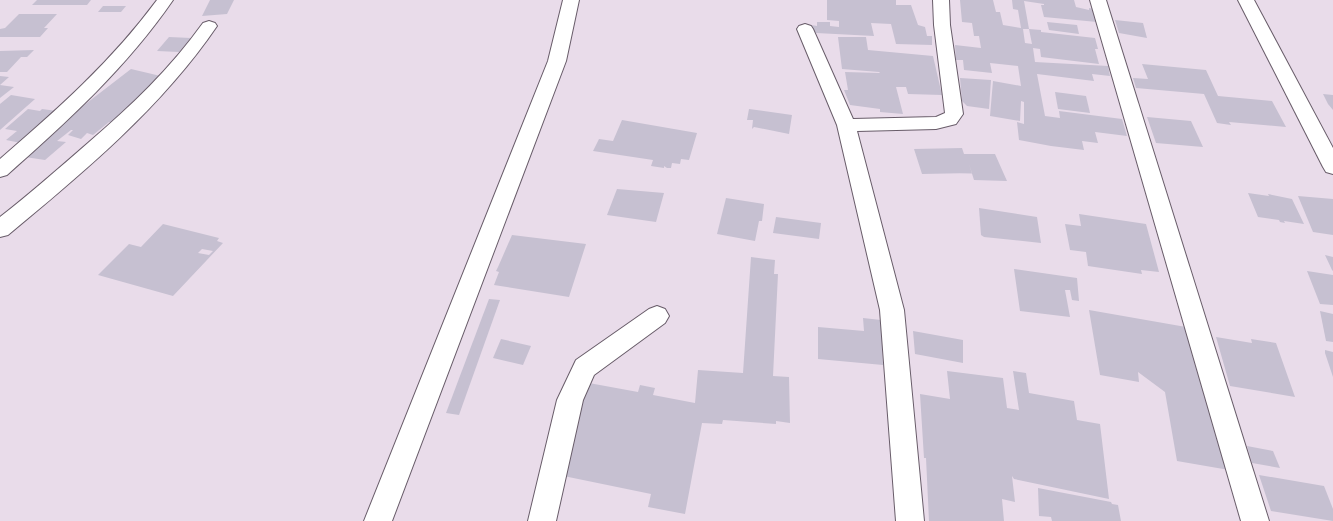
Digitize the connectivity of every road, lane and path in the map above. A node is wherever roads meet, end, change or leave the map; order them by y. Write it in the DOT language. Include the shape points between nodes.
graph roads {
  1 [pos="165,0"];
  2 [pos="571,0"];
  3 [pos="941,0"];
  4 [pos="1098,0"];
  5 [pos="1246,0"];
  6 [pos="210,26"];
  7 [pos="805,29"];
  8 [pos="846,125"];
  9 [pos="1333,167"];
  10 [pos="0,170"];
  11 [pos="0,229"];
  12 [pos="657,316"];
  13 [pos="378,521"];
  14 [pos="542,521"];
  15 [pos="910,521"];
  16 [pos="1255,521"];
  1 -- 10 [label="street" via="153,18 99,79"];
  2 -- 13 [label="street" via="556,61"];
  3 -- 8 [label="street" via="954,114 949,120 936,123"];
  4 -- 16 [label="street"];
  5 -- 9 [label="street"];
  6 -- 11 [label="street" via="190,56 149,101"];
  7 -- 8 [label="street"];
  8 -- 15 [label="street" via="892,310"];
  12 -- 14 [label="street" via="585,368 570,400"];
}
